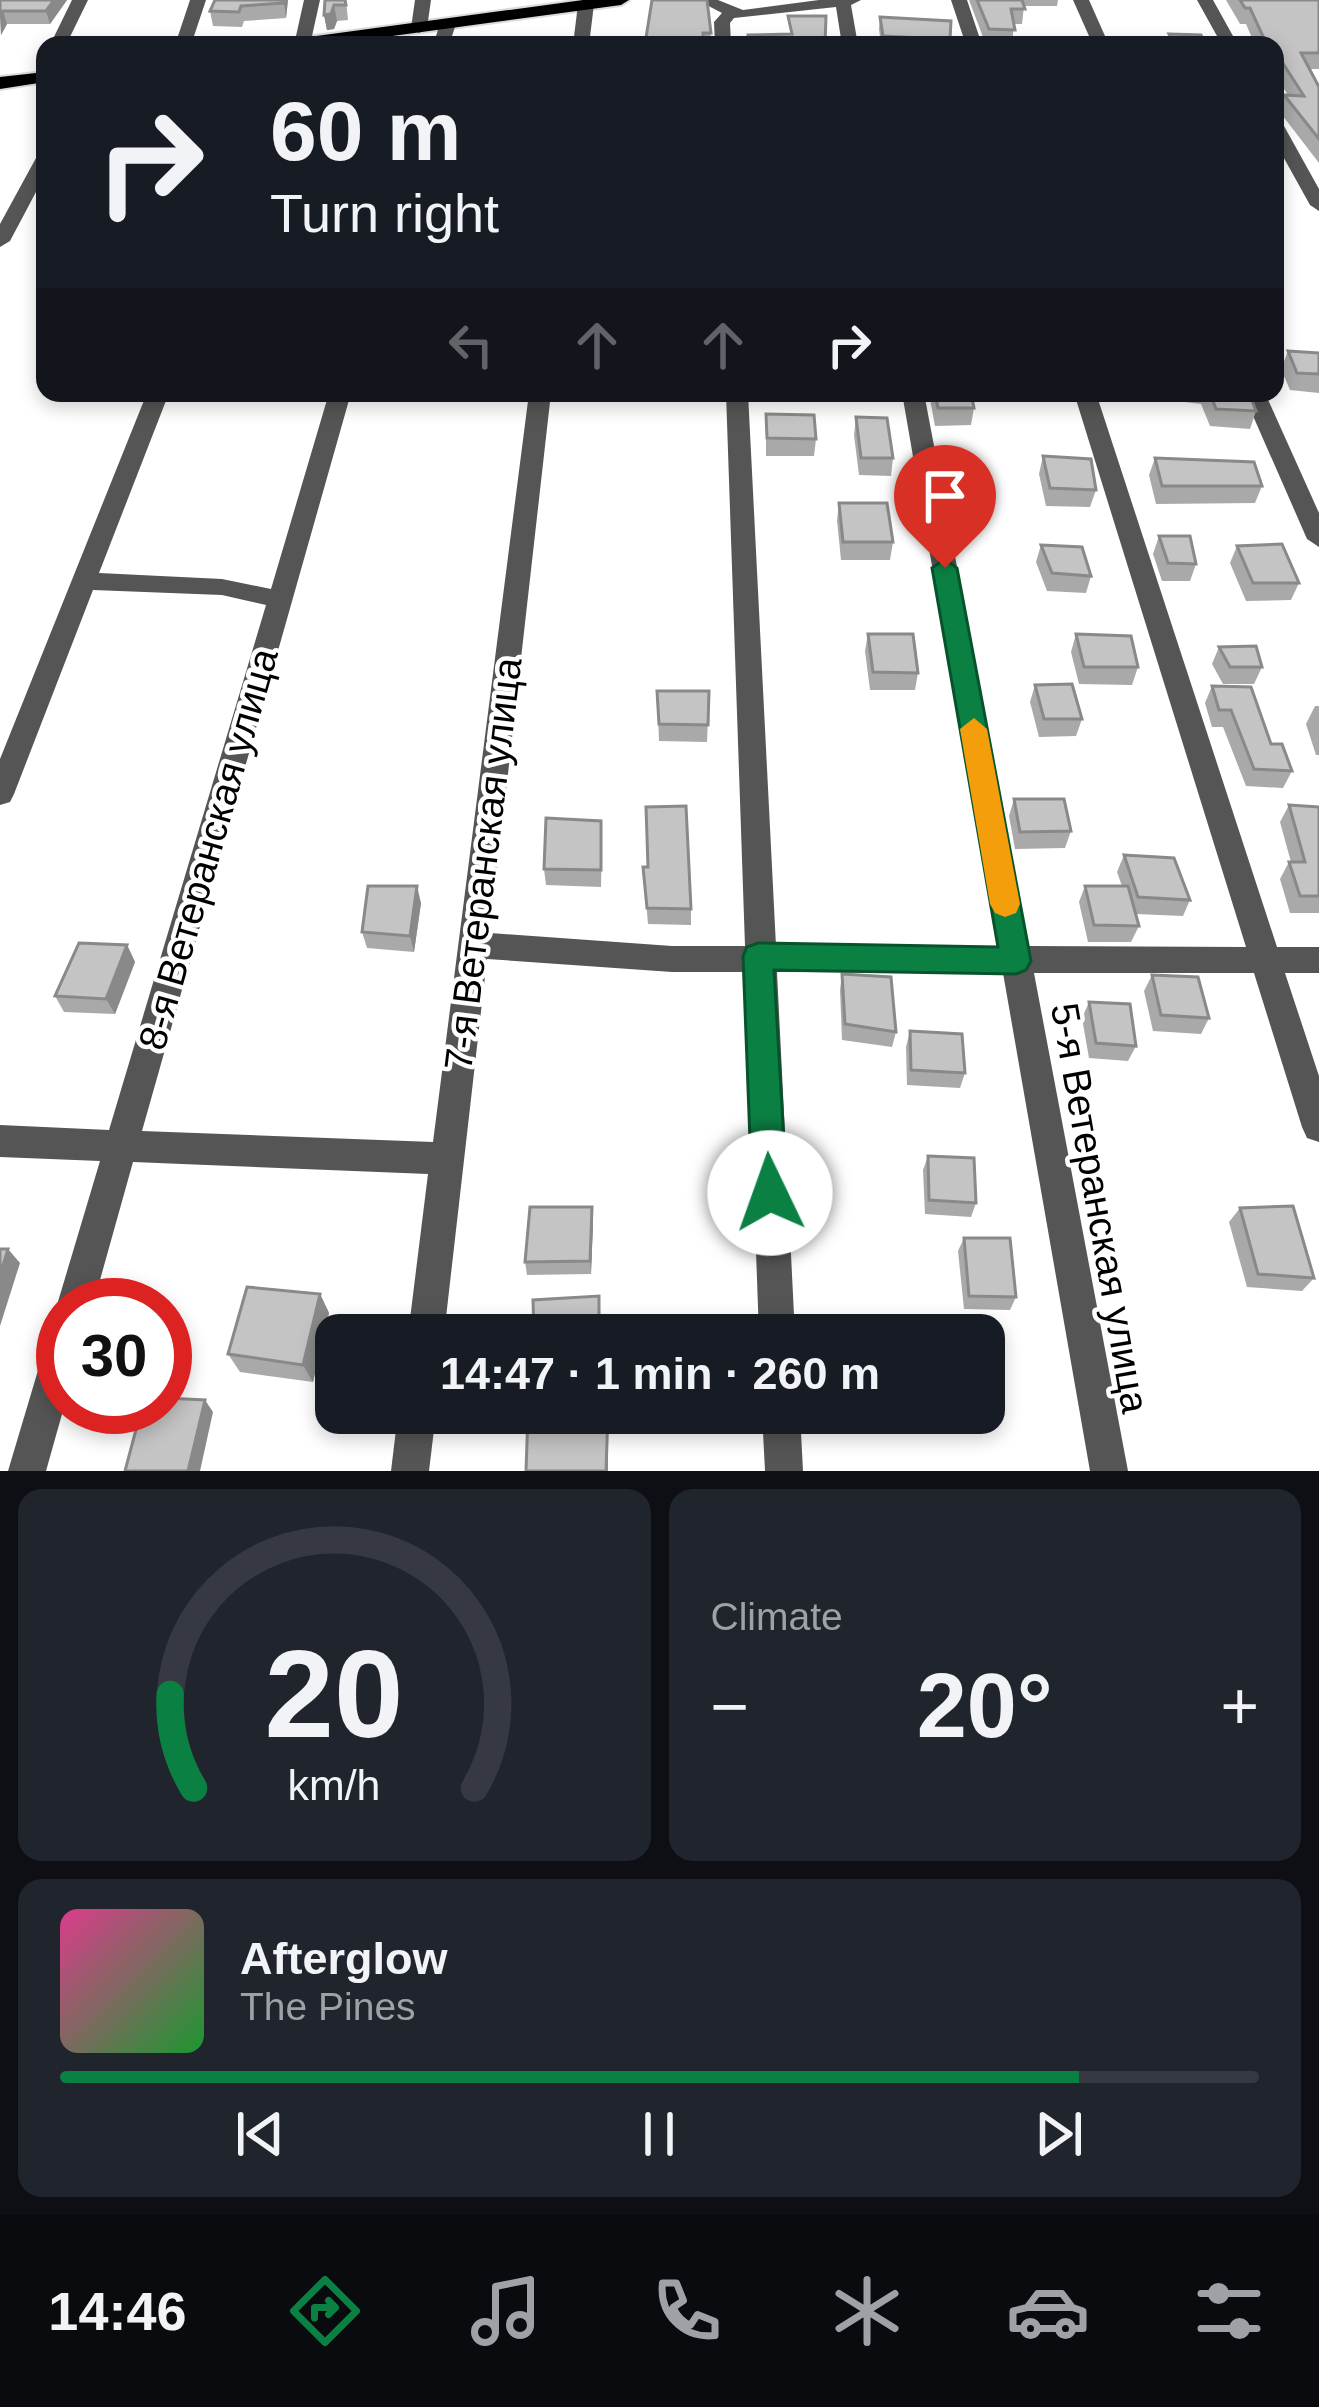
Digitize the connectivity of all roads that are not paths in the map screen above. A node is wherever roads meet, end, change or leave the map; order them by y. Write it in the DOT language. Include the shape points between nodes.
graph roads {
  1 [pos="80,0"];
  2 [pos="198,0"];
  3 [pos="312,0"];
  4 [pos="423,0"];
  5 [pos="621,0"];
  6 [pos="705,0"];
  7 [pos="959,0"];
  8 [pos="1081,0"];
  9 [pos="1204,0"];
  10 [pos="848,1"];
  11 [pos="586,4"];
  12 [pos="544,5"];
  13 [pos="729,14"];
  14 [pos="448,24"];
  15 [pos="418,28"];
  16 [pos="62,36"];
  17 [pos="186,36"];
  18 [pos="300,36"];
  19 [pos="358,36"];
  20 [pos="444,36"];
  21 [pos="582,36"];
  22 [pos="723,36"];
  23 [pos="850,36"];
  24 [pos="971,36"];
  25 [pos="1097,36"];
  26 [pos="1225,36"];
  27 [pos="36,77"];
  28 [pos="0,83"];
  29 [pos="1284,142"];
  30 [pos="36,175"];
  31 [pos="1319,205"];
  32 [pos="0,241"];
  33 [pos="154,402"];
  34 [pos="337,402"];
  35 [pos="539,402"];
  36 [pos="736,402"];
  37 [pos="915,402"];
  38 [pos="1088,402"];
  39 [pos="1259,402"];
  40 [pos="1319,539"];
  41 [pos="82,581"];
  42 [pos="280,599"];
  43 [pos="0,794"];
  44 [pos="473,945"];
  45 [pos="758,956"];
  46 [pos="1319,960"];
  47 [pos="1016,961"];
  48 [pos="1267,962"];
  49 [pos="1319,1126"];
  50 [pos="0,1141"];
  51 [pos="121,1147"];
  52 [pos="447,1159"];
  53 [pos="83,1278"];
  54 [pos="429,1314"];
  55 [pos="776,1314"];
  56 [pos="38,1434"];
  57 [pos="414,1434"];
  58 [pos="782,1434"];
  59 [pos="27,1471"];
  60 [pos="410,1471"];
  61 [pos="784,1471"];
  62 [pos="1109,1471"];
  1 -- 16 [label="street"];
  2 -- 17 [label="street"];
  3 -- 18 [label="street"];
  4 -- 15 [label="street"];
  5 -- 11 [label="main road"];
  6 -- 13 [label="street"];
  7 -- 24 [label="street"];
  8 -- 25 [label="street"];
  9 -- 26 [label="street"];
  10 -- 13 [label="street"];
  10 -- 23 [label="street"];
  11 -- 12 [label="main road"];
  11 -- 21 [label="street"];
  12 -- 14 [label="main road"];
  13 -- 22 [label="street"];
  14 -- 15 [label="main road"];
  14 -- 20 [label="street"];
  15 -- 19 [label="main road"];
  27 -- 28 [label="main road"];
  29 -- 31 [label="street"];
  30 -- 32 [label="street"];
  33 -- 41 [label="street"];
  34 -- 42 [label="street, 8-я Ветеранская улица"];
  35 -- 44 [label="street, 7-я Ветеранская улица"];
  36 -- 45 [label="street"];
  37 -- 47 [label="street, 5-я Ветеранская улица"];
  38 -- 48 [label="street"];
  39 -- 40 [label="street"];
  41 -- 42 [label="street" via="222,586"];
  41 -- 43 [label="street"];
  42 -- 51 [label="street, 8-я Ветеранская улица"];
  44 -- 45 [label="street" via="672,959"];
  44 -- 52 [label="street, 7-я Ветеранская улица"];
  45 -- 47 [label="street"];
  45 -- 55 [label="street"];
  46 -- 48 [label="street"];
  47 -- 48 [label="street"];
  47 -- 62 [label="street, 5-я Ветеранская улица"];
  48 -- 49 [label="street"];
  50 -- 51 [label="street"];
  51 -- 52 [label="street"];
  51 -- 53 [label="street, 8-я Ветеранская улица"];
  52 -- 54 [label="street, 7-я Ветеранская улица"];
  56 -- 59 [label="street"];
  57 -- 60 [label="street"];
  58 -- 61 [label="street"];
}
